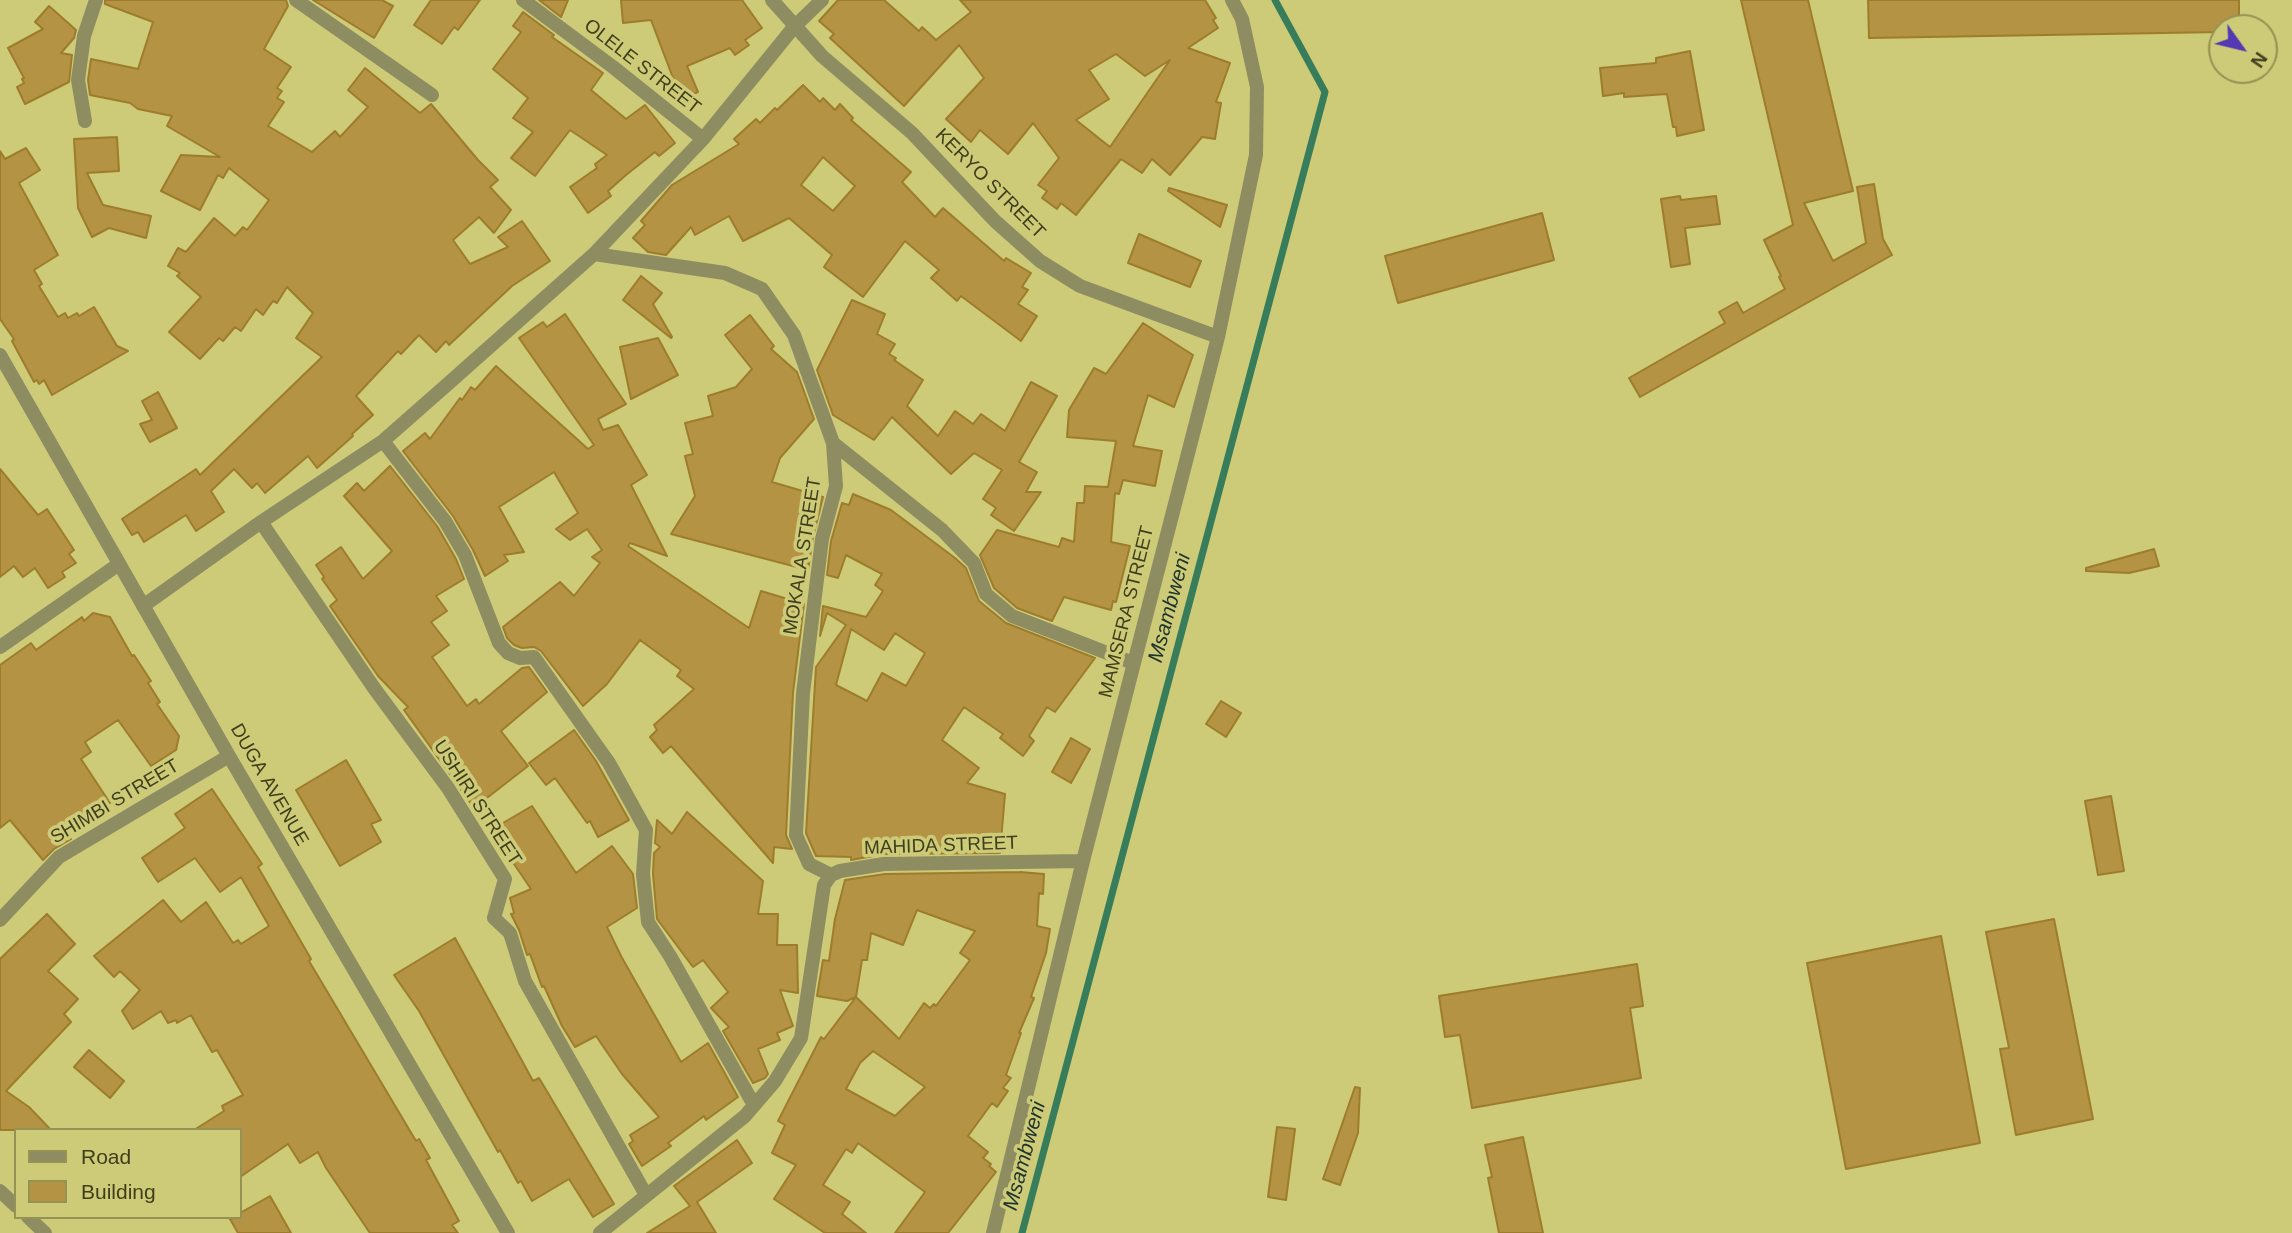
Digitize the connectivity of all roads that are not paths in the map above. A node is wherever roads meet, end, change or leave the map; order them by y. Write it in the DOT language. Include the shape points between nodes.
graph roads {
  1 [pos="96,0"];
  2 [pos="296,0"];
  3 [pos="523,0"];
  4 [pos="772,0"];
  5 [pos="822,0"];
  6 [pos="1232,0"];
  7 [pos="794,27"];
  8 [pos="432,96"];
  9 [pos="85,121"];
  10 [pos="703,139"];
  11 [pos="594,254"];
  12 [pos="1218,337"];
  13 [pos="0,355"];
  14 [pos="383,441"];
  15 [pos="833,443"];
  16 [pos="261,522"];
  17 [pos="119,564"];
  18 [pos="143,606"];
  19 [pos="0,648"];
  20 [pos="1133,663"];
  21 [pos="229,756"];
  22 [pos="1083,861"];
  23 [pos="831,875"];
  24 [pos="0,920"];
  25 [pos="754,1105"];
  26 [pos="0,1191"];
  27 [pos="646,1195"];
  28 [pos="14,1204"];
  29 [pos="30,1219"];
  30 [pos="45,1233"];
  31 [pos="508,1233"];
  32 [pos="600,1233"];
  33 [pos="993,1233"];
  1 -- 9 [label="street" via="84,36 78,80"];
  2 -- 8 [label="street"];
  3 -- 10 [label="street, OLELE STREET"];
  4 -- 7 [label="street, KERYO STREET"];
  5 -- 7 [label="street"];
  6 -- 12 [label="street, MAMSERA STREET" via="1242,19 1257,87 1256,155"];
  7 -- 10 [label="street"];
  7 -- 12 [label="street, KERYO STREET" via="912,133 1041,261 1080,286"];
  10 -- 11 [label="street"];
  11 -- 14 [label="street"];
  11 -- 15 [label="street, MOKALA STREET" via="724,273 762,289 794,335"];
  12 -- 20 [label="street, MAMSERA STREET"];
  13 -- 17 [label="street, DUGA AVENUE"];
  14 -- 16 [label="street"];
  14 -- 25 [label="street" via="445,521 465,555 499,643 520,658 534,657 609,763 646,830 643,874 648,922"];
  15 -- 20 [label="street" via="942,530 974,563 986,594 1012,616"];
  15 -- 23 [label="street, MOKALA STREET" via="836,486 822,539 803,693 796,835 809,864"];
  16 -- 18 [label="street"];
  16 -- 27 [label="street, USHIRI STREET" via="374,688 449,788 505,879 494,918 510,933 525,981"];
  17 -- 18 [label="street, DUGA AVENUE"];
  17 -- 19 [label="street"];
  18 -- 21 [label="street, DUGA AVENUE"];
  20 -- 22 [label="street, MAMSERA STREET"];
  21 -- 24 [label="street, SHIMBI STREET" via="59,857"];
  21 -- 31 [label="street, DUGA AVENUE"];
  22 -- 23 [label="street, MAHIDA STREET" via="884,864"];
  22 -- 33 [label="street, MAMSERA STREET"];
  23 -- 25 [label="street" via="824,885 801,1038"];
  25 -- 27 [label="street"];
  26 -- 28 [label="street"];
  27 -- 32 [label="street"];
  29 -- 30 [label="street"];
}
